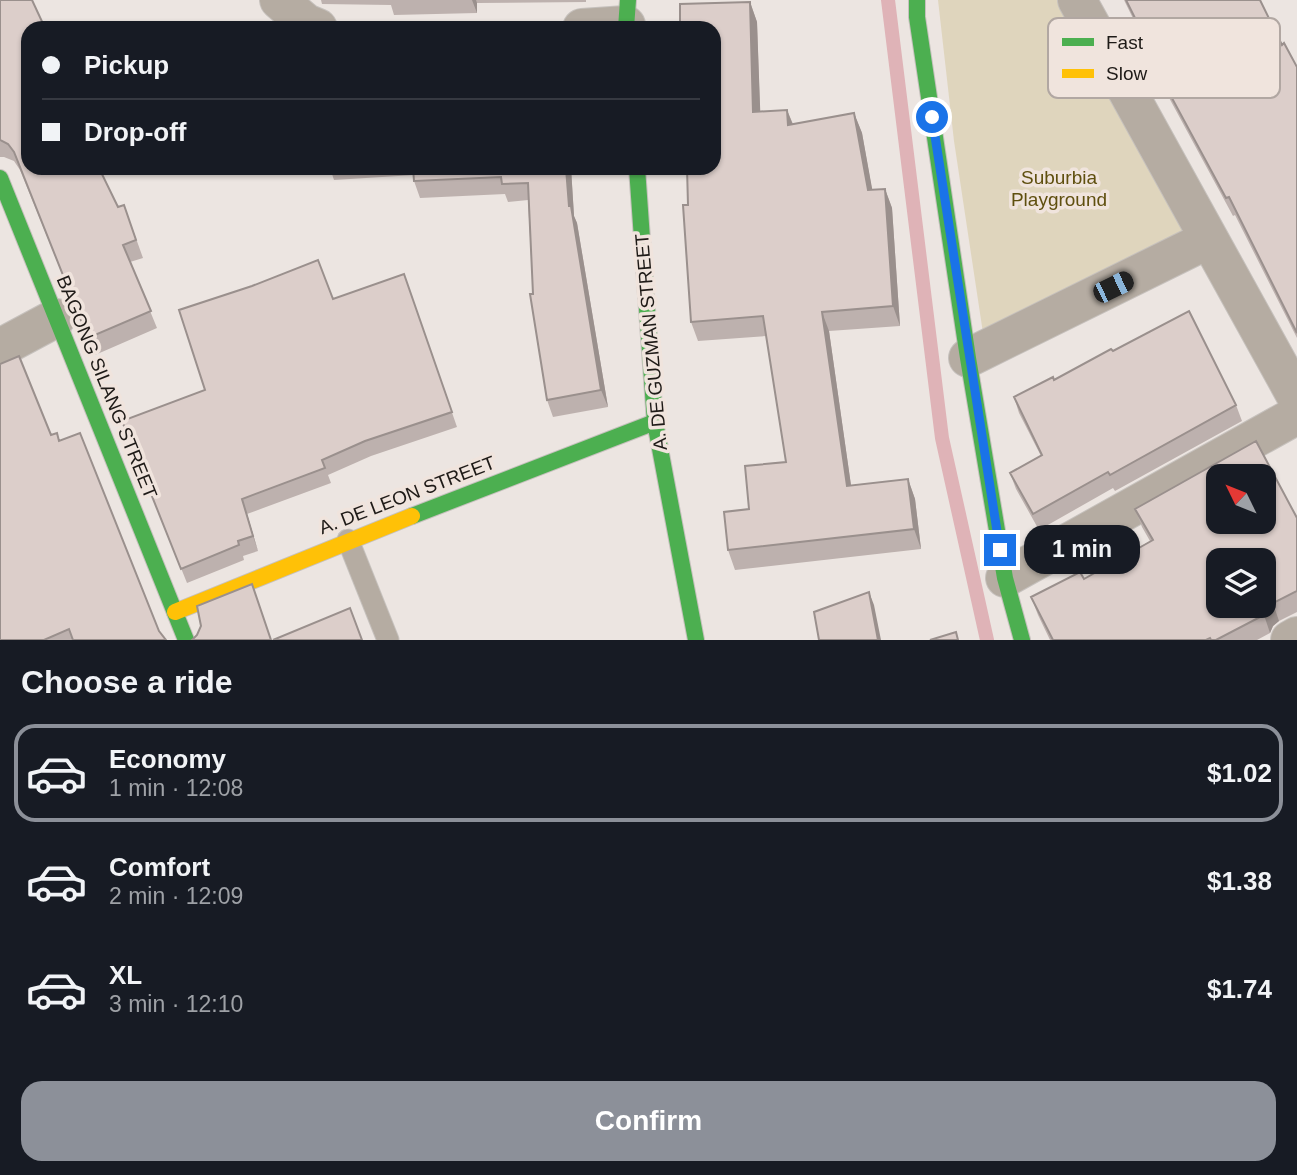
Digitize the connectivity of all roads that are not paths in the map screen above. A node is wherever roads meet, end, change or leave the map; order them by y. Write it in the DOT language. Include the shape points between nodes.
graph roads {
  1 [pos="279,0"];
  2 [pos="917,0"];
  3 [pos="1077,0"];
  4 [pos="1087,18"];
  5 [pos="304,21"];
  6 [pos="1131,98"];
  7 [pos="637,175"];
  8 [pos="0,178"];
  9 [pos="1209,239"];
  10 [pos="57,318"];
  11 [pos="0,348"];
  12 [pos="968,358"];
  13 [pos="1297,398"];
  14 [pos="1297,415"];
  15 [pos="655,422"];
  16 [pos="348,540"];
  17 [pos="1005,578"];
  18 [pos="175,611"];
  19 [pos="1297,636"];
  20 [pos="187,639"];
  21 [pos="388,639"];
  22 [pos="696,639"];
  23 [pos="1022,639"];
  24 [pos="1290,639"];
  1 -- 5 [label="street"];
  2 -- 12 [label="street"];
  3 -- 4 [label="street"];
  6 -- 9 [label="street"];
  7 -- 15 [label="street, A. DE GUZMAN STREET"];
  8 -- 10 [label="street, BAGONG SILANG STREET"];
  9 -- 12 [label="street"];
  9 -- 13 [label="street"];
  10 -- 11 [label="street"];
  10 -- 18 [label="street, BAGONG SILANG STREET"];
  12 -- 17 [label="street"];
  14 -- 17 [label="street"];
  15 -- 16 [label="street, A. DE LEON STREET"];
  15 -- 22 [label="street, A. DE GUZMAN STREET"];
  16 -- 18 [label="street, A. DE LEON STREET"];
  16 -- 21 [label="lane"];
  17 -- 23 [label="street"];
  18 -- 20 [label="street, BAGONG SILANG STREET"];
  19 -- 24 [label="street"];
}
